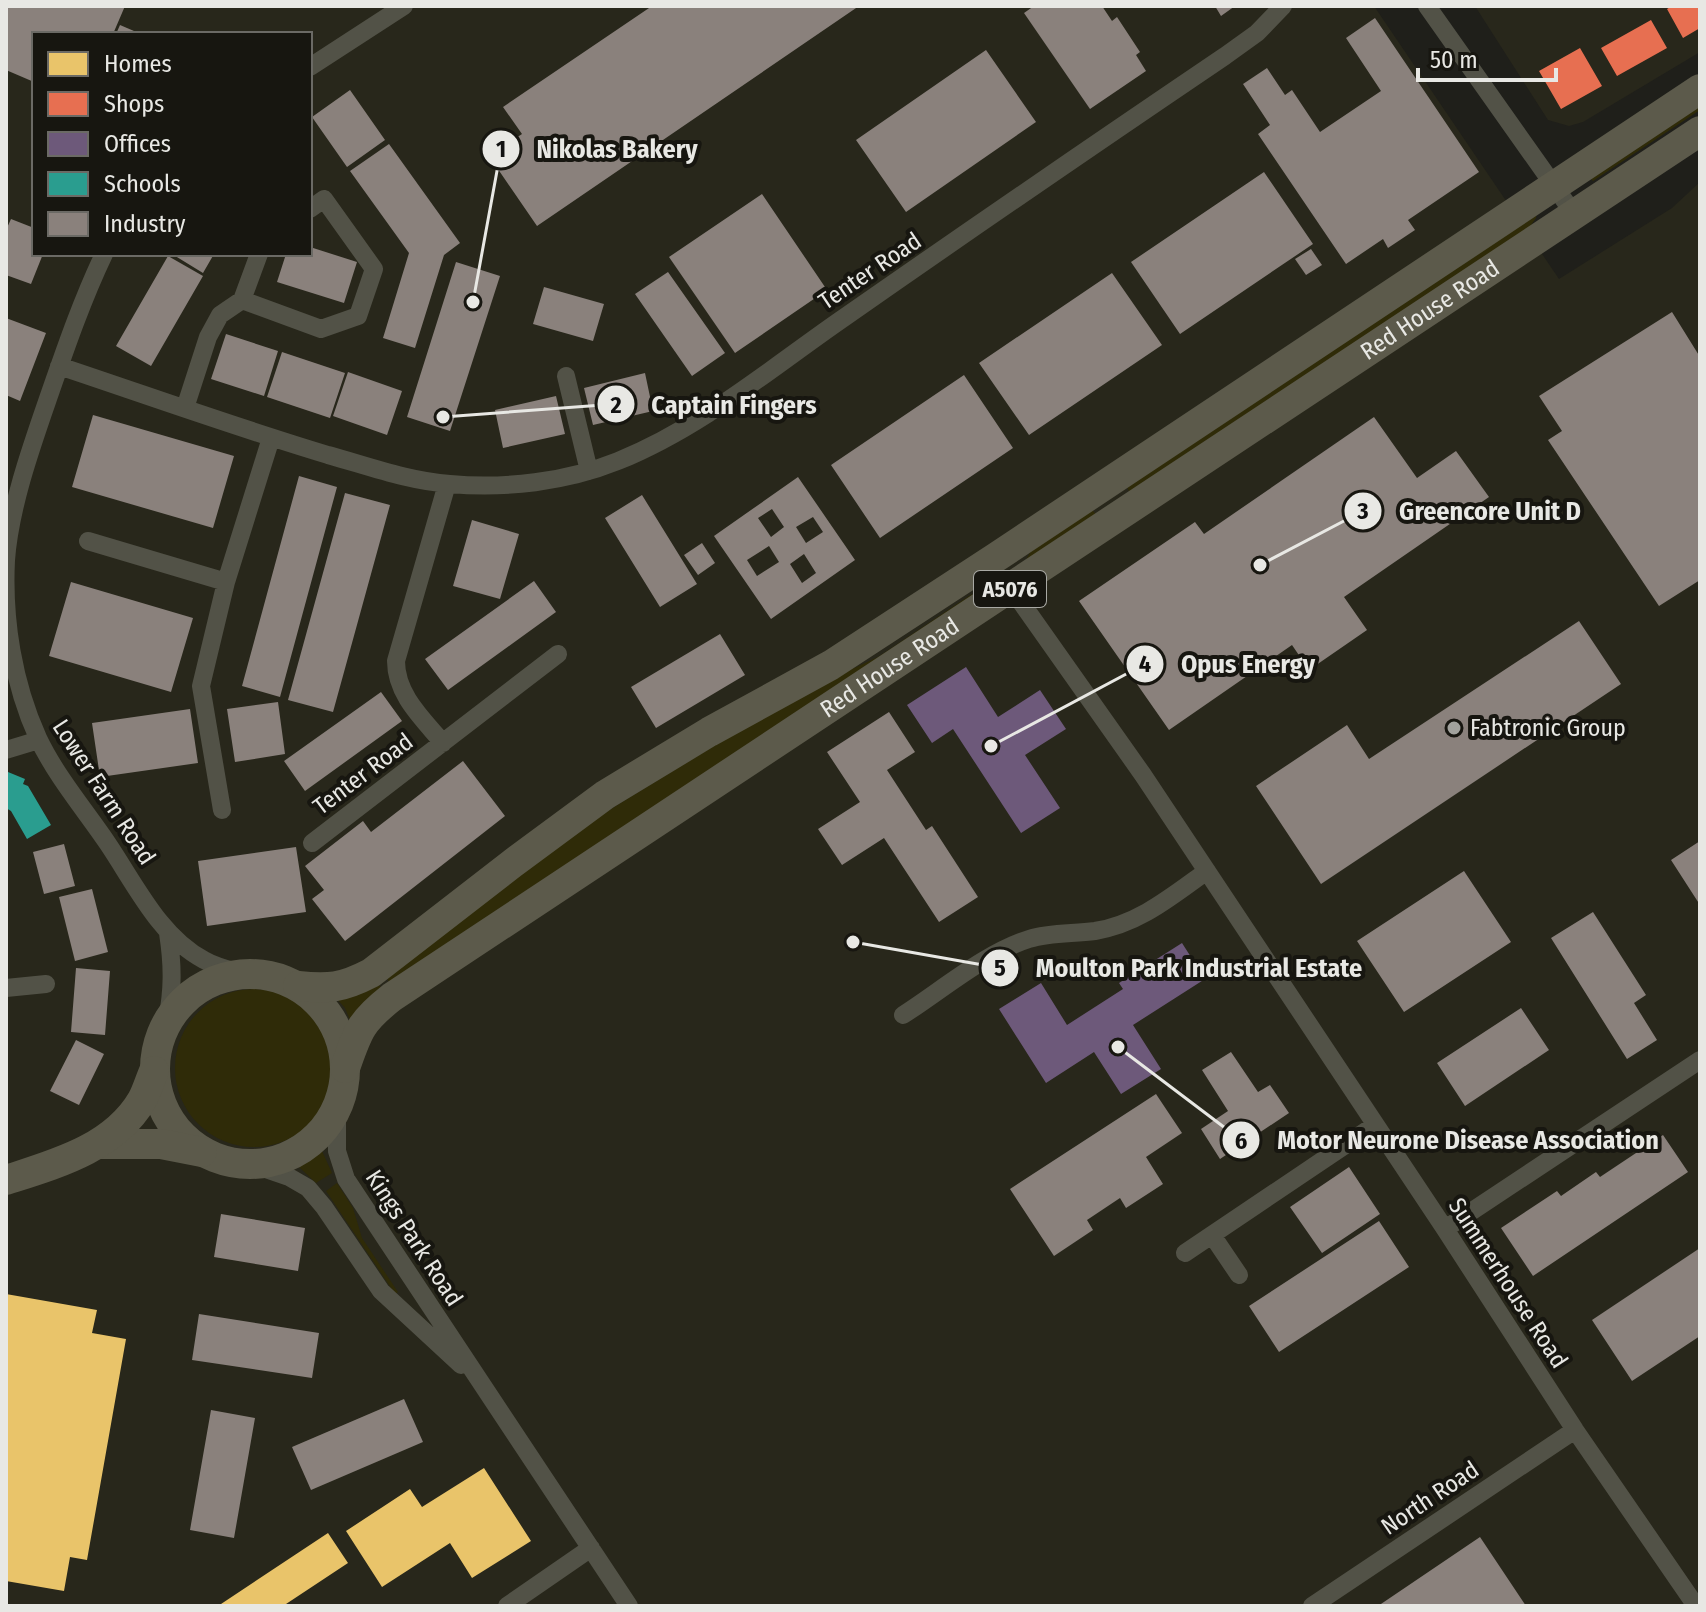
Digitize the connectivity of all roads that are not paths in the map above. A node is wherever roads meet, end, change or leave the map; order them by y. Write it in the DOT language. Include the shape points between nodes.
graph roads {
  1 [pos="404,6"];
  2 [pos="1283,6"];
  3 [pos="1427,6"];
  4 [pos="312,66"];
  5 [pos="1700,89"];
  6 [pos="1700,131"];
  7 [pos="1555,186"];
  8 [pos="312,208"];
  9 [pos="1574,214"];
  10 [pos="103,256"];
  11 [pos="258,256"];
  12 [pos="242,300"];
  13 [pos="59,366"];
  14 [pos="566,376"];
  15 [pos="185,408"];
  16 [pos="271,438"];
  17 [pos="589,471"];
  18 [pos="14,474"];
  19 [pos="447,484"];
  20 [pos="88,541"];
  21 [pos="226,582"];
  22 [pos="1011,588"];
  23 [pos="558,654"];
  24 [pos="831,665"];
  25 [pos="39,740"];
  26 [pos="443,743"];
  27 [pos="6,750"];
  28 [pos="222,810"];
  29 [pos="312,843"];
  30 [pos="1207,871"];
  31 [pos="168,933"];
  32 [pos="244,974"];
  33 [pos="46,984"];
  34 [pos="298,986"];
  35 [pos="6,988"];
  36 [pos="903,1015"];
  37 [pos="167,1021"];
  38 [pos="1700,1060"];
  39 [pos="345,1068"];
  40 [pos="154,1071"];
  41 [pos="337,1107"];
  42 [pos="1375,1125"];
  43 [pos="98,1144"];
  44 [pos="204,1153"];
  45 [pos="251,1164"];
  46 [pos="6,1180"];
  47 [pos="1445,1229"];
  48 [pos="1212,1235"];
  49 [pos="1185,1253"];
  50 [pos="1239,1275"];
  51 [pos="484,1385"];
  52 [pos="1575,1430"];
  53 [pos="591,1548"];
  54 [pos="507,1606"];
  55 [pos="629,1606"];
  56 [pos="1312,1606"];
  57 [pos="1696,1606"];
  1 -- 4 [label="street"];
  2 -- 17 [label="street, Tenter Road" via="1225,56 715,410 651,447"];
  3 -- 7 [label="street"];
  5 -- 7 [label="main road"];
  6 -- 9 [label="main road, Red House Road / A5076"];
  7 -- 9 [label="street"];
  7 -- 24 [label="main road"];
  8 -- 12 [label="street" via="324,199 374,269 358,316 321,329"];
  9 -- 22 [label="main road, Red House Road / A5076"];
  10 -- 13 [label="street, Lower Farm Road"];
  11 -- 12 [label="street"];
  12 -- 15 [label="street" via="220,315 208,337"];
  13 -- 15 [label="street, Tenter Road"];
  13 -- 18 [label="street, Lower Farm Road"];
  14 -- 17 [label="street"];
  15 -- 16 [label="street, Tenter Road"];
  16 -- 19 [label="street, Tenter Road"];
  16 -- 21 [label="street"];
  17 -- 19 [label="street, Tenter Road" via="538,482"];
  18 -- 25 [label="street, Lower Farm Road" via="7,617 25,707"];
  19 -- 26 [label="street, Tenter Road" via="396,661 407,699"];
  20 -- 21 [label="street"];
  21 -- 28 [label="street" via="201,686"];
  22 -- 24 [label="main road" via="979,582 875,649"];
  22 -- 30 [label="street, Summerhouse Road"];
  22 -- 39 [label="main road, Red House Road / A5076" via="392,997 366,1019"];
  23 -- 26 [label="street, Tenter Road"];
  24 -- 34 [label="main road" via="605,795 371,973 327,989"];
  25 -- 27 [label="street"];
  25 -- 31 [label="street, Lower Farm Road"];
  26 -- 29 [label="street, Tenter Road"];
  30 -- 36 [label="street" via="1128,922 1007,948"];
  30 -- 42 [label="street, Summerhouse Road"];
  31 -- 32 [label="street" via="203,960"];
  31 -- 37 [label="street" via="173,977"];
  32 -- 34 [label="main road"];
  32 -- 37 [label="main road" via="192,993"];
  33 -- 35 [label="street"];
  34 -- 39 [label="main road" via="337,1030"];
  37 -- 40 [label="main road"];
  38 -- 47 [label="street"];
  39 -- 41 [label="main road"];
  40 -- 43 [label="main road" via="131,1115"];
  40 -- 44 [label="main road" via="168,1118"];
  41 -- 45 [label="main road" via="303,1148"];
  41 -- 51 [label="street, Kings Park Road" via="337,1151 346,1179"];
  42 -- 47 [label="street, Summerhouse Road"];
  42 -- 48 [label="street"];
  43 -- 44 [label="main road" via="161,1144"];
  43 -- 46 [label="main road"];
  44 -- 45 [label="main road"];
  45 -- 51 [label="street, Kings Park Road" via="308,1188 381,1291"];
  47 -- 52 [label="street, Summerhouse Road"];
  48 -- 49 [label="street"];
  48 -- 50 [label="street"];
  51 -- 53 [label="street, Kings Park Road"];
  52 -- 56 [label="street, North Road"];
  52 -- 57 [label="street, Summerhouse Road"];
  53 -- 54 [label="street"];
  53 -- 55 [label="street, Kings Park Road"];
}
